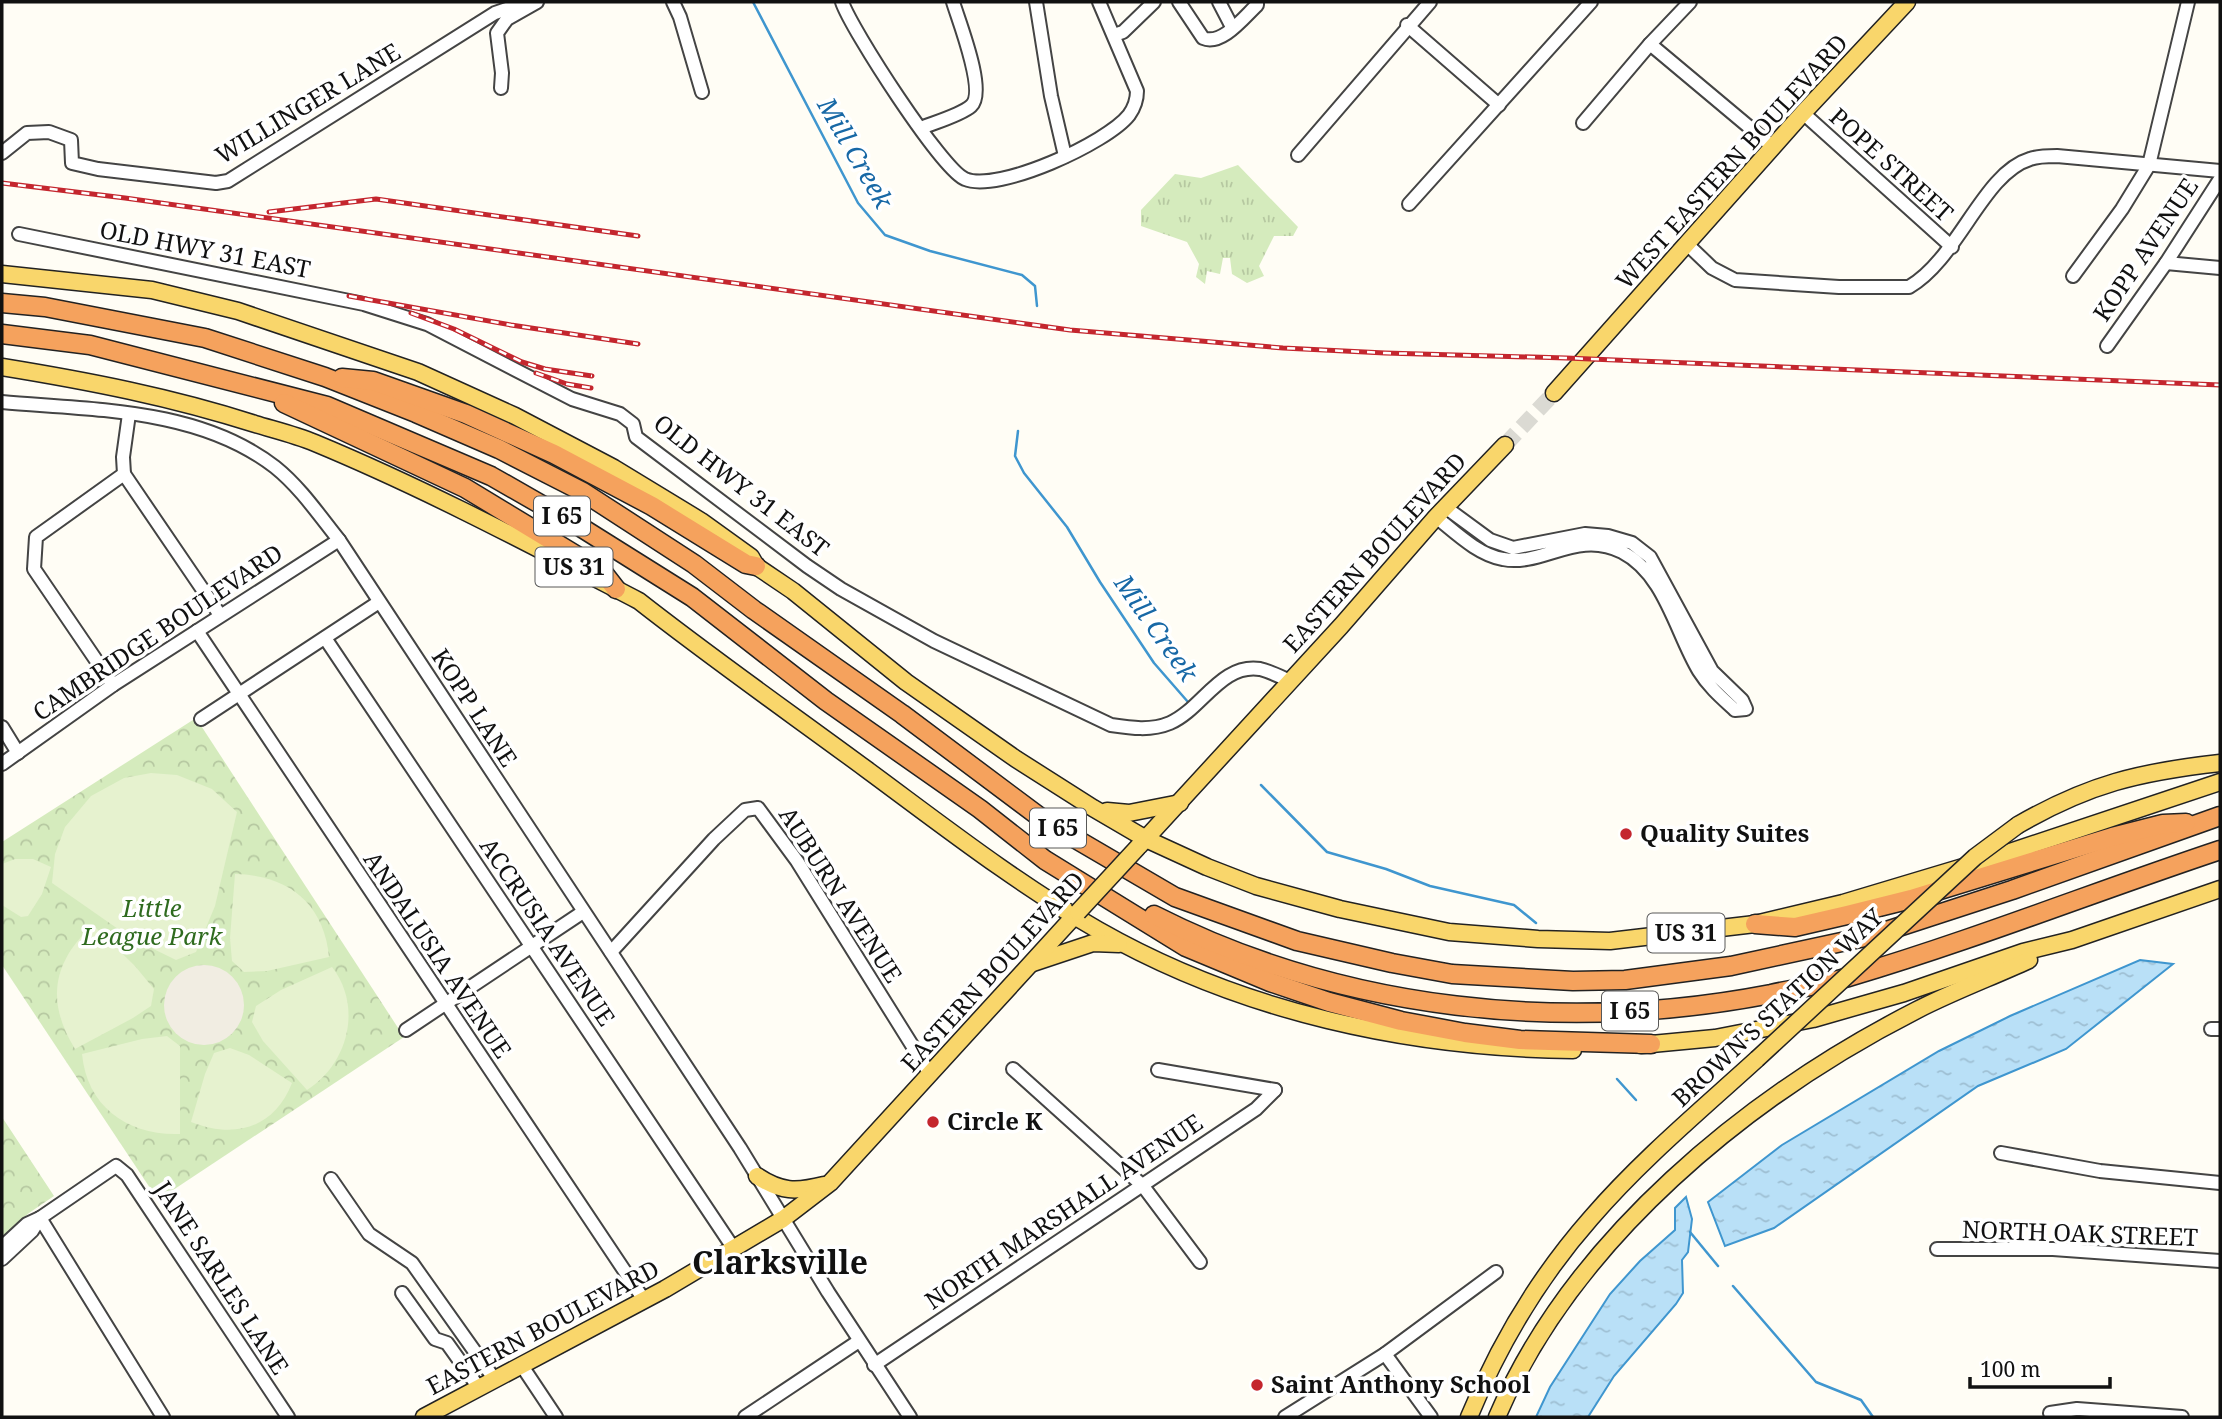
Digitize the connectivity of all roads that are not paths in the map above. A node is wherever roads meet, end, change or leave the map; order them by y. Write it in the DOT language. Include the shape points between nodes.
graph roads {
  1 [pos="527,2"];
  2 [pos="537,2"];
  3 [pos="673,2"];
  4 [pos="842,2"];
  5 [pos="953,2"];
  6 [pos="1036,2"];
  7 [pos="1098,2"];
  8 [pos="1154,2"];
  9 [pos="1178,2"];
  10 [pos="1219,2"];
  11 [pos="1257,2"];
  12 [pos="1430,2"];
  13 [pos="1591,2"];
  14 [pos="1690,2"];
  15 [pos="1907,2"];
  16 [pos="2188,2"];
  17 [pos="1407,25"];
  18 [pos="1232,27"];
  19 [pos="1114,35"];
  20 [pos="1650,44"];
  21 [pos="501,88"];
  22 [pos="702,92"];
  23 [pos="1499,105"];
  24 [pos="1803,113"];
  25 [pos="1583,123"];
  26 [pos="920,128"];
  27 [pos="1773,148"];
  28 [pos="2,153"];
  29 [pos="1298,155"];
  30 [pos="1065,156"];
  31 [pos="2149,165"];
  32 [pos="2220,171"];
  33 [pos="2220,179"];
  34 [pos="1409,204"];
  35 [pos="19,234"];
  36 [pos="1687,244"];
  37 [pos="1952,247"];
  38 [pos="2166,263"];
  39 [pos="2220,268"];
  40 [pos="2,274"];
  41 [pos="2073,276"];
  42 [pos="2,303"];
  43 [pos="2,334"];
  44 [pos="2107,346"];
  45 [pos="2,366"];
  46 [pos="325,377"];
  47 [pos="242,384"];
  48 [pos="1554,393"];
  49 [pos="2,402"];
  50 [pos="129,414"];
  51 [pos="1505,445"];
  52 [pos="124,474"];
  53 [pos="1440,512"];
  54 [pos="339,540"];
  55 [pos="756,566"];
  56 [pos="616,589"];
  57 [pos="379,602"];
  58 [pos="220,615"];
  59 [pos="197,631"];
  60 [pos="325,638"];
  61 [pos="1290,681"];
  62 [pos="113,685"];
  63 [pos="240,693"];
  64 [pos="201,719"];
  65 [pos="2,727"];
  66 [pos="18,752"];
  67 [pos="2220,763"];
  68 [pos="2,764"];
  69 [pos="2220,782"];
  70 [pos="1180,803"];
  71 [pos="1097,810"];
  72 [pos="2212,819"];
  73 [pos="1142,843"];
  74 [pos="2220,850"];
  75 [pos="1045,860"];
  76 [pos="2220,889"];
  77 [pos="583,912"];
  78 [pos="1076,914"];
  79 [pos="1755,924"];
  80 [pos="2072,940"];
  81 [pos="1128,944"];
  82 [pos="532,946"];
  83 [pos="611,952"];
  84 [pos="1031,964"];
  85 [pos="445,1004"];
  86 [pos="406,1030"];
  87 [pos="1651,1044"];
  88 [pos="1013,1069"];
  89 [pos="1158,1070"];
  90 [pos="930,1074"];
  91 [pos="2001,1153"];
  92 [pos="757,1176"];
  93 [pos="331,1179"];
  94 [pos="2220,1182"];
  95 [pos="830,1183"];
  96 [pos="1143,1186"];
  97 [pos="40,1218"];
  98 [pos="783,1219"];
  99 [pos="2,1247"];
  100 [pos="734,1249"];
  101 [pos="1937,1249"];
  102 [pos="2,1259"];
  103 [pos="2220,1261"];
  104 [pos="1200,1262"];
  105 [pos="1496,1272"];
  106 [pos="402,1293"];
  107 [pos="643,1300"];
  108 [pos="859,1341"];
  109 [pos="1385,1354"];
  110 [pos="874,1365"];
  111 [pos="522,1366"];
  112 [pos="495,1380"];
  113 [pos="479,1388"];
  114 [pos="2050,1413"];
  115 [pos="1294,1415"];
  116 [pos="163,1417"];
  117 [pos="288,1417"];
  118 [pos="424,1417"];
  119 [pos="556,1417"];
  120 [pos="745,1417"];
  121 [pos="910,1417"];
  122 [pos="1431,1417"];
  123 [pos="1469,1417"];
  124 [pos="1497,1417"];
  125 [pos="2182,1417"];
  1 -- 28 [label="street, WILLINGER LANE" via="495,13 228,181 72,163 71,140 49,132 27,133"];
  2 -- 21 [label="street" via="507,19 497,33"];
  3 -- 22 [label="street"];
  4 -- 26 [label="street"];
  5 -- 26 [label="street" via="978,95 971,106"];
  6 -- 30 [label="street"];
  7 -- 19 [label="street"];
  8 -- 19 [label="street" via="1124,32"];
  9 -- 18 [label="street" via="1209,41"];
  10 -- 18 [label="street"];
  11 -- 18 [label="street"];
  12 -- 17 [label="street"];
  13 -- 23 [label="street"];
  14 -- 20 [label="street"];
  15 -- 24 [label="main road, WEST EASTERN BOULEVARD"];
  16 -- 31 [label="street"];
  17 -- 23 [label="street"];
  17 -- 29 [label="street"];
  19 -- 30 [label="street" via="1137,100 1128,116 1110,131"];
  20 -- 25 [label="street"];
  20 -- 27 [label="street"];
  23 -- 34 [label="street"];
  24 -- 27 [label="main road, WEST EASTERN BOULEVARD"];
  24 -- 37 [label="street, POPE STREET"];
  26 -- 30 [label="street" via="954,172 976,182 1031,171"];
  27 -- 36 [label="main road, WEST EASTERN BOULEVARD"];
  31 -- 32 [label="street"];
  31 -- 37 [label="street" via="2057,156 2031,158 1999,178"];
  31 -- 41 [label="street"];
  33 -- 38 [label="street, KOPP AVENUE"];
  35 -- 61 [label="street, OLD HWY 31 EAST" via="364,303 427,324 572,399 620,414 633,424 636,437 841,589 934,641 1111,725 1134,729 1167,724 1199,703 1223,679 1245,669 1261,669"];
  36 -- 37 [label="street" via="1712,268 1735,280 1897,288 1917,282"];
  36 -- 48 [label="main road, WEST EASTERN BOULEVARD"];
  38 -- 39 [label="street"];
  38 -- 44 [label="street, KOPP AVENUE"];
  40 -- 55 [label="main road, US 31" via="152,290 238,311 418,372 614,468 701,521 751,557"];
  42 -- 46 [label="highway, I 65" via="205,338"];
  43 -- 47 [label="highway, I 65" via="90,345"];
  45 -- 56 [label="main road, US 31" via="190,404 313,442 466,511"];
  46 -- 55 [label="highway" via="373,380 467,414 579,467"];
  46 -- 72 [label="highway, I 65" via="499,449 583,492 694,564 1045,821 1175,897 1297,941 1452,974 1573,981 1676,975 1874,935"];
  47 -- 56 [label="highway" via="465,488 602,571"];
  47 -- 75 [label="highway, I 65" via="327,406 379,427 491,476 582,528 691,597"];
  49 -- 50 [label="street, KOPP LANE"];
  50 -- 52 [label="street"];
  50 -- 54 [label="street, KOPP LANE" via="201,429 256,454 297,489"];
  51 -- 53 [label="main road, EASTERN BOULEVARD"];
  52 -- 58 [label="street"];
  52 -- 62 [label="street" via="36,537 34,569"];
  53 -- 53 [label="street" via="1480,550 1504,560 1577,545 1609,547 1623,553 1654,582 1700,672 1716,693 1735,710 1746,709 1712,671 1650,557 1632,544 1585,534 1513,548"];
  53 -- 61 [label="main road, EASTERN BOULEVARD"];
  54 -- 57 [label="street, KOPP LANE"];
  54 -- 58 [label="street, CAMBRIDGE BOULEVARD"];
  55 -- 71 [label="main road, US 31" via="906,682"];
  56 -- 78 [label="main road, US 31" via="639,601 1010,874"];
  57 -- 60 [label="street"];
  57 -- 77 [label="street, KOPP LANE"];
  58 -- 59 [label="street, CAMBRIDGE BOULEVARD"];
  59 -- 62 [label="street, CAMBRIDGE BOULEVARD"];
  59 -- 63 [label="street, ANDALUSIA AVENUE"];
  60 -- 63 [label="street"];
  60 -- 82 [label="street, ACCRUSIA AVENUE"];
  61 -- 70 [label="main road, EASTERN BOULEVARD"];
  62 -- 66 [label="street, CAMBRIDGE BOULEVARD"];
  63 -- 64 [label="street"];
  63 -- 85 [label="street, ANDALUSIA AVENUE"];
  65 -- 66 [label="street"];
  66 -- 68 [label="street, CAMBRIDGE BOULEVARD"];
  67 -- 123 [label="main road, BROWN'S STATION WAY, bridge" via="2122,778 2060,802 2018,825 1975,857 1591,1217 1521,1312"];
  69 -- 79 [label="main road, US 31" via="1983,861"];
  70 -- 71 [label="main road" via="1129,813"];
  70 -- 73 [label="main road, EASTERN BOULEVARD"];
  71 -- 73 [label="main road, US 31"];
  72 -- 79 [label="highway" via="2163,824 1911,899 1796,927"];
  73 -- 78 [label="main road, EASTERN BOULEVARD, bridge"];
  73 -- 79 [label="main road, US 31" via="1256,886 1449,932 1610,941"];
  74 -- 75 [label="highway, I 65" via="1850,976 1723,1003 1586,1014 1492,1010 1335,983 1191,934"];
  75 -- 87 [label="highway" via="1186,947 1329,1002 1465,1033 1520,1040"];
  76 -- 80 [label="main road, US 31"];
  77 -- 82 [label="street"];
  77 -- 83 [label="street, KOPP LANE"];
  78 -- 81 [label="main road, US 31"];
  78 -- 84 [label="main road, EASTERN BOULEVARD"];
  80 -- 87 [label="main road, US 31" via="1813,1019 1715,1038"];
  80 -- 124 [label="main road" via="1916,1010 1814,1071 1719,1140 1652,1199 1599,1256 1538,1341"];
  81 -- 84 [label="main road" via="1093,943"];
  81 -- 87 [label="main road, US 31" via="1237,993 1384,1033 1519,1049"];
  82 -- 85 [label="street"];
  82 -- 100 [label="street, ACCRUSIA AVENUE"];
  83 -- 90 [label="street, AUBURN AVENUE" via="714,839 745,810 758,808 804,871"];
  83 -- 92 [label="street, KOPP LANE"];
  84 -- 90 [label="main road, EASTERN BOULEVARD"];
  85 -- 86 [label="street"];
  85 -- 107 [label="street, ANDALUSIA AVENUE"];
  88 -- 96 [label="street"];
  89 -- 96 [label="street, NORTH MARSHALL AVENUE" via="1275,1090 1256,1109"];
  90 -- 95 [label="main road, EASTERN BOULEVARD"];
  91 -- 94 [label="street" via="2100,1171"];
  92 -- 95 [label="main road" via="790,1190"];
  92 -- 98 [label="street, KOPP LANE"];
  93 -- 112 [label="street" via="369,1234 412,1263"];
  95 -- 98 [label="main road, EASTERN BOULEVARD"];
  96 -- 104 [label="street"];
  96 -- 110 [label="street, NORTH MARSHALL AVENUE"];
  97 -- 99 [label="street"];
  97 -- 102 [label="street"];
  97 -- 116 [label="street"];
  97 -- 117 [label="street, JANE SARLES LANE" via="116,1166 127,1175"];
  98 -- 100 [label="main road, EASTERN BOULEVARD"];
  98 -- 108 [label="street, KOPP LANE"];
  100 -- 107 [label="main road, EASTERN BOULEVARD"];
  101 -- 103 [label="street, NORTH OAK STREET" via="2053,1249"];
  105 -- 109 [label="street"];
  106 -- 113 [label="street"];
  107 -- 111 [label="main road, EASTERN BOULEVARD"];
  108 -- 110 [label="street, KOPP LANE"];
  108 -- 120 [label="street"];
  109 -- 115 [label="street"];
  109 -- 122 [label="street"];
  110 -- 121 [label="street, KOPP LANE"];
  111 -- 112 [label="main road, EASTERN BOULEVARD"];
  111 -- 119 [label="street"];
  112 -- 113 [label="main road, EASTERN BOULEVARD"];
  113 -- 118 [label="main road, EASTERN BOULEVARD"];
  114 -- 125 [label="street" via="2077,1409"];
}
